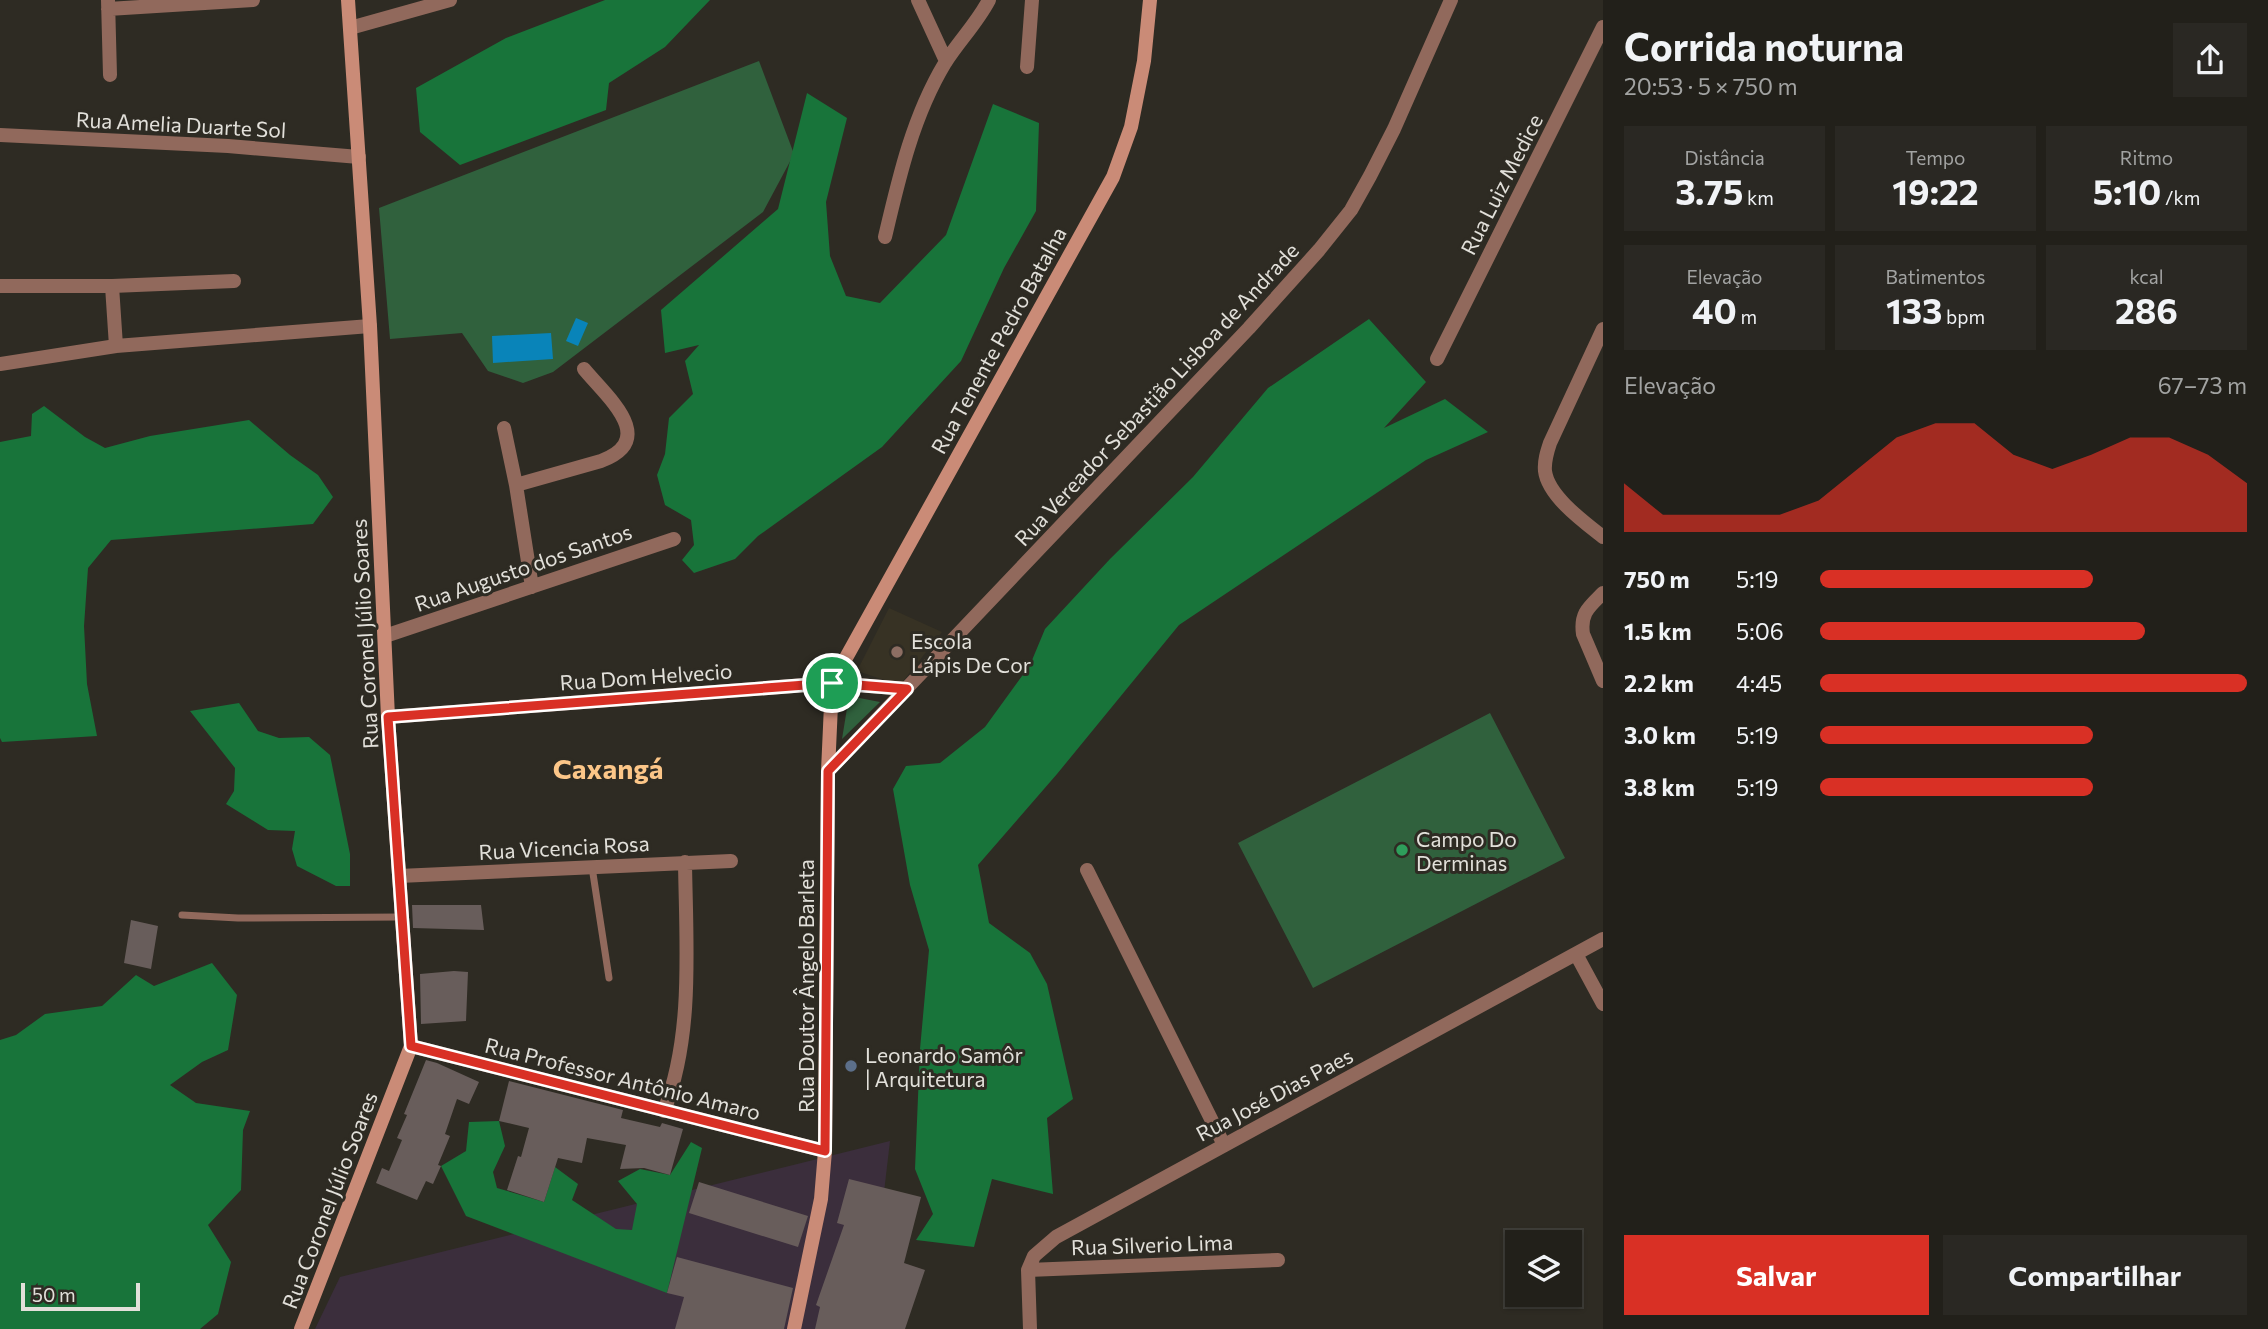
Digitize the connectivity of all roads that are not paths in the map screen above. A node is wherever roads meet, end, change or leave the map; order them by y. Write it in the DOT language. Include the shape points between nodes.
graph roads {
  1 [pos="253,0"];
  2 [pos="348,0"];
  3 [pos="450,0"];
  4 [pos="918,0"];
  5 [pos="989,0"];
  6 [pos="1032,0"];
  7 [pos="1150,0"];
  8 [pos="1451,0"];
  9 [pos="108,5"];
  10 [pos="1603,27"];
  11 [pos="350,28"];
  12 [pos="946,61"];
  13 [pos="1027,67"];
  14 [pos="110,75"];
  15 [pos="0,135"];
  16 [pos="359,156"];
  17 [pos="885,237"];
  18 [pos="234,281"];
  19 [pos="0,286"];
  20 [pos="111,286"];
  21 [pos="370,326"];
  22 [pos="1603,329"];
  23 [pos="116,346"];
  24 [pos="1437,359"];
  25 [pos="0,364"];
  26 [pos="584,369"];
  27 [pos="504,428"];
  28 [pos="516,485"];
  29 [pos="1603,537"];
  30 [pos="674,538"];
  31 [pos="532,587"];
  32 [pos="1603,593"];
  33 [pos="385,636"];
  34 [pos="1603,681"];
  35 [pos="832,683"];
  36 [pos="907,689"];
  37 [pos="388,717"];
  38 [pos="828,771"];
  39 [pos="731,861"];
  40 [pos="685,862"];
  41 [pos="592,867"];
  42 [pos="1087,870"];
  43 [pos="399,876"];
  44 [pos="182,915"];
  45 [pos="401,918"];
  46 [pos="1603,939"];
  47 [pos="1576,954"];
  48 [pos="609,978"];
  49 [pos="1603,1004"];
  50 [pos="411,1046"];
  51 [pos="664,1111"];
  52 [pos="1224,1144"];
  53 [pos="825,1151"];
  54 [pos="1278,1260"];
  55 [pos="1028,1270"];
  56 [pos="302,1329"];
  57 [pos="794,1329"];
  58 [pos="1030,1329"];
  1 -- 9 [label="street"];
  2 -- 11 [label="street, Rua Coronel Júlio Soares"];
  3 -- 11 [label="street"];
  4 -- 12 [label="street"];
  5 -- 12 [label="street"];
  6 -- 13 [label="street"];
  7 -- 35 [label="street, Rua Tenente Pedro Batalha" via="1134,114 1112,177"];
  8 -- 36 [label="street, Rua Vereador Sebastião Lisboa de Andrade" via="1394,130 1351,210 1249,328"];
  9 -- 14 [label="street"];
  10 -- 24 [label="street, Rua Luiz Medice"];
  11 -- 16 [label="street, Rua Coronel Júlio Soares"];
  12 -- 17 [label="street" via="917,121"];
  15 -- 16 [label="street, Rua Amelia Duarte Sol"];
  16 -- 21 [label="street, Rua Coronel Júlio Soares"];
  18 -- 20 [label="street"];
  19 -- 20 [label="street"];
  20 -- 23 [label="street"];
  21 -- 23 [label="street"];
  21 -- 33 [label="street, Rua Coronel Júlio Soares"];
  22 -- 29 [label="street" via="1545,459 1551,486 1565,505"];
  23 -- 25 [label="street"];
  26 -- 28 [label="street" via="625,423 628,440 624,448 601,461"];
  27 -- 28 [label="street"];
  28 -- 31 [label="street"];
  30 -- 31 [label="street, Rua Augusto dos Santos"];
  31 -- 33 [label="street, Rua Augusto dos Santos"];
  32 -- 34 [label="street" via="1582,617 1583,634"];
  33 -- 37 [label="street, Rua Coronel Júlio Soares"];
  35 -- 36 [label="street, Rua Dom Helvecio"];
  35 -- 37 [label="street, Rua Dom Helvecio"];
  35 -- 38 [label="street, Rua Doutor Ângelo Barleta"];
  36 -- 38 [label="street, Rua Vereador Sebastião Lisboa de Andrade"];
  37 -- 43 [label="street, Rua Coronel Júlio Soares"];
  38 -- 53 [label="street, Rua Doutor Ângelo Barleta"];
  39 -- 40 [label="street, Rua Vicencia Rosa"];
  40 -- 41 [label="street, Rua Vicencia Rosa"];
  40 -- 51 [label="street" via="682,1033"];
  41 -- 43 [label="street, Rua Vicencia Rosa"];
  41 -- 48 [label="lane"];
  42 -- 52 [label="street"];
  43 -- 45 [label="street, Rua Coronel Júlio Soares"];
  44 -- 45 [label="lane"];
  45 -- 50 [label="street, Rua Coronel Júlio Soares"];
  46 -- 47 [label="street, Rua José Dias Paes"];
  47 -- 49 [label="street"];
  47 -- 52 [label="street, Rua José Dias Paes"];
  50 -- 51 [label="street, Rua Professor Antônio Amaro"];
  50 -- 56 [label="street, Rua Coronel Júlio Soares"];
  51 -- 53 [label="street, Rua Professor Antônio Amaro"];
  52 -- 55 [label="street, Rua José Dias Paes" via="1056,1237 1034,1256"];
  53 -- 57 [label="street, Rua Doutor Ângelo Barleta" via="818,1212"];
  54 -- 55 [label="street, Rua Silverio Lima"];
  55 -- 58 [label="street"];
}
